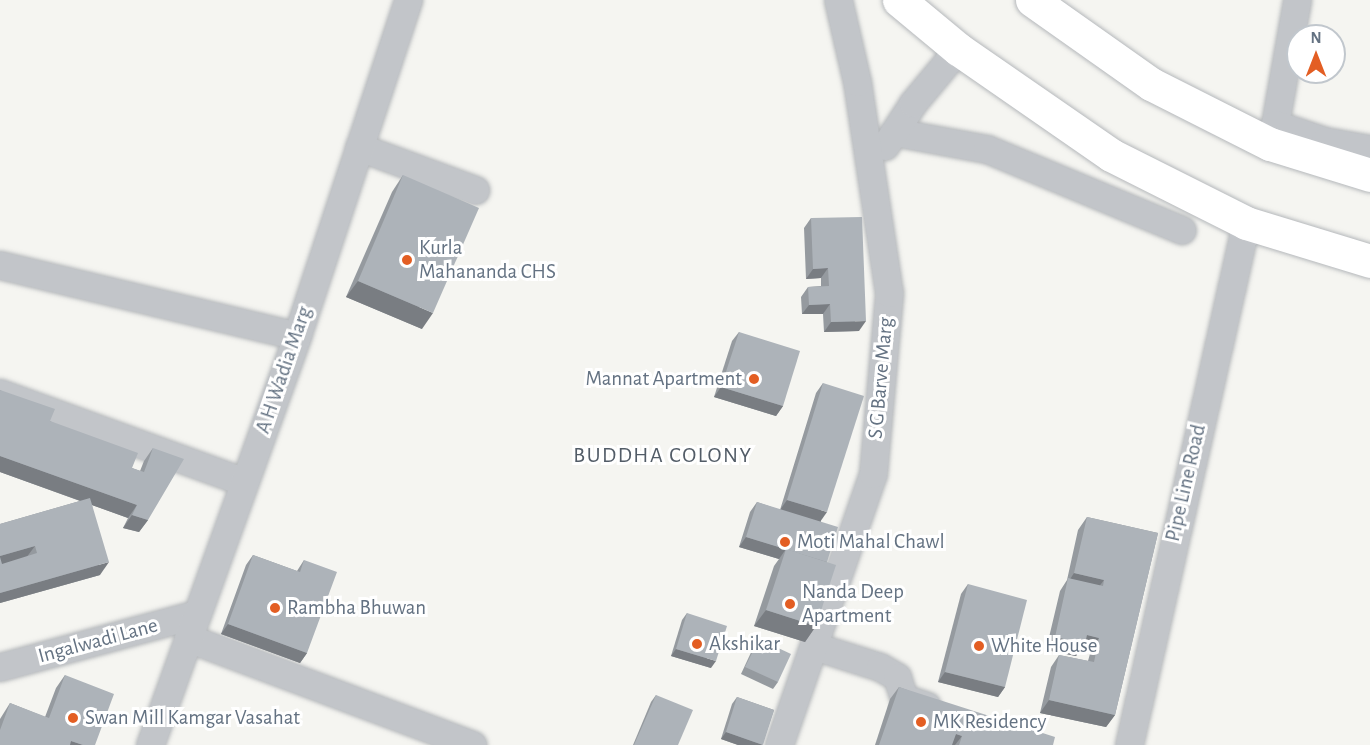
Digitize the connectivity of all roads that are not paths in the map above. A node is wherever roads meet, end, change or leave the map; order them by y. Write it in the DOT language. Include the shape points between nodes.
graph roads {
  1 [pos="838,0"];
  2 [pos="899,0"];
  3 [pos="1032,0"];
  4 [pos="1297,0"];
  5 [pos="411,5"];
  6 [pos="958,49"];
  7 [pos="894,132"];
  8 [pos="1272,134"];
  9 [pos="359,147"];
  10 [pos="1370,149"];
  11 [pos="869,165"];
  12 [pos="1370,175"];
  13 [pos="475,190"];
  14 [pos="1246,223"];
  15 [pos="1182,231"];
  16 [pos="1370,261"];
  17 [pos="0,265"];
  18 [pos="297,336"];
  19 [pos="0,393"];
  20 [pos="244,482"];
  21 [pos="192,626"];
  22 [pos="814,646"];
  23 [pos="0,668"];
  24 [pos="950,713"];
  25 [pos="150,745"];
  26 [pos="473,745"];
  27 [pos="779,745"];
  28 [pos="1129,745"];
  1 -- 11 [label="street, S G Barve Marg" via="857,82"];
  2 -- 6 [label="highway"];
  3 -- 8 [label="highway" via="1151,84"];
  4 -- 8 [label="street"];
  5 -- 9 [label="street, A H Wadia Marg"];
  6 -- 7 [label="street"];
  6 -- 14 [label="highway" via="1111,155"];
  7 -- 11 [label="street"];
  7 -- 15 [label="street" via="987,149"];
  8 -- 10 [label="street"];
  8 -- 12 [label="highway"];
  9 -- 13 [label="street"];
  9 -- 18 [label="street, A H Wadia Marg"];
  11 -- 22 [label="street, S G Barve Marg" via="889,293 873,474"];
  14 -- 16 [label="highway"];
  14 -- 28 [label="street, Pipe Line Road"];
  17 -- 18 [label="street"];
  18 -- 20 [label="street, A H Wadia Marg"];
  19 -- 20 [label="street"];
  20 -- 21 [label="street, A H Wadia Marg"];
  21 -- 23 [label="street, Ingalwadi Lane"];
  21 -- 25 [label="street, A H Wadia Marg"];
  21 -- 26 [label="street"];
  22 -- 24 [label="street" via="880,667 897,676 904,698"];
  22 -- 27 [label="street, S G Barve Marg"];
}
